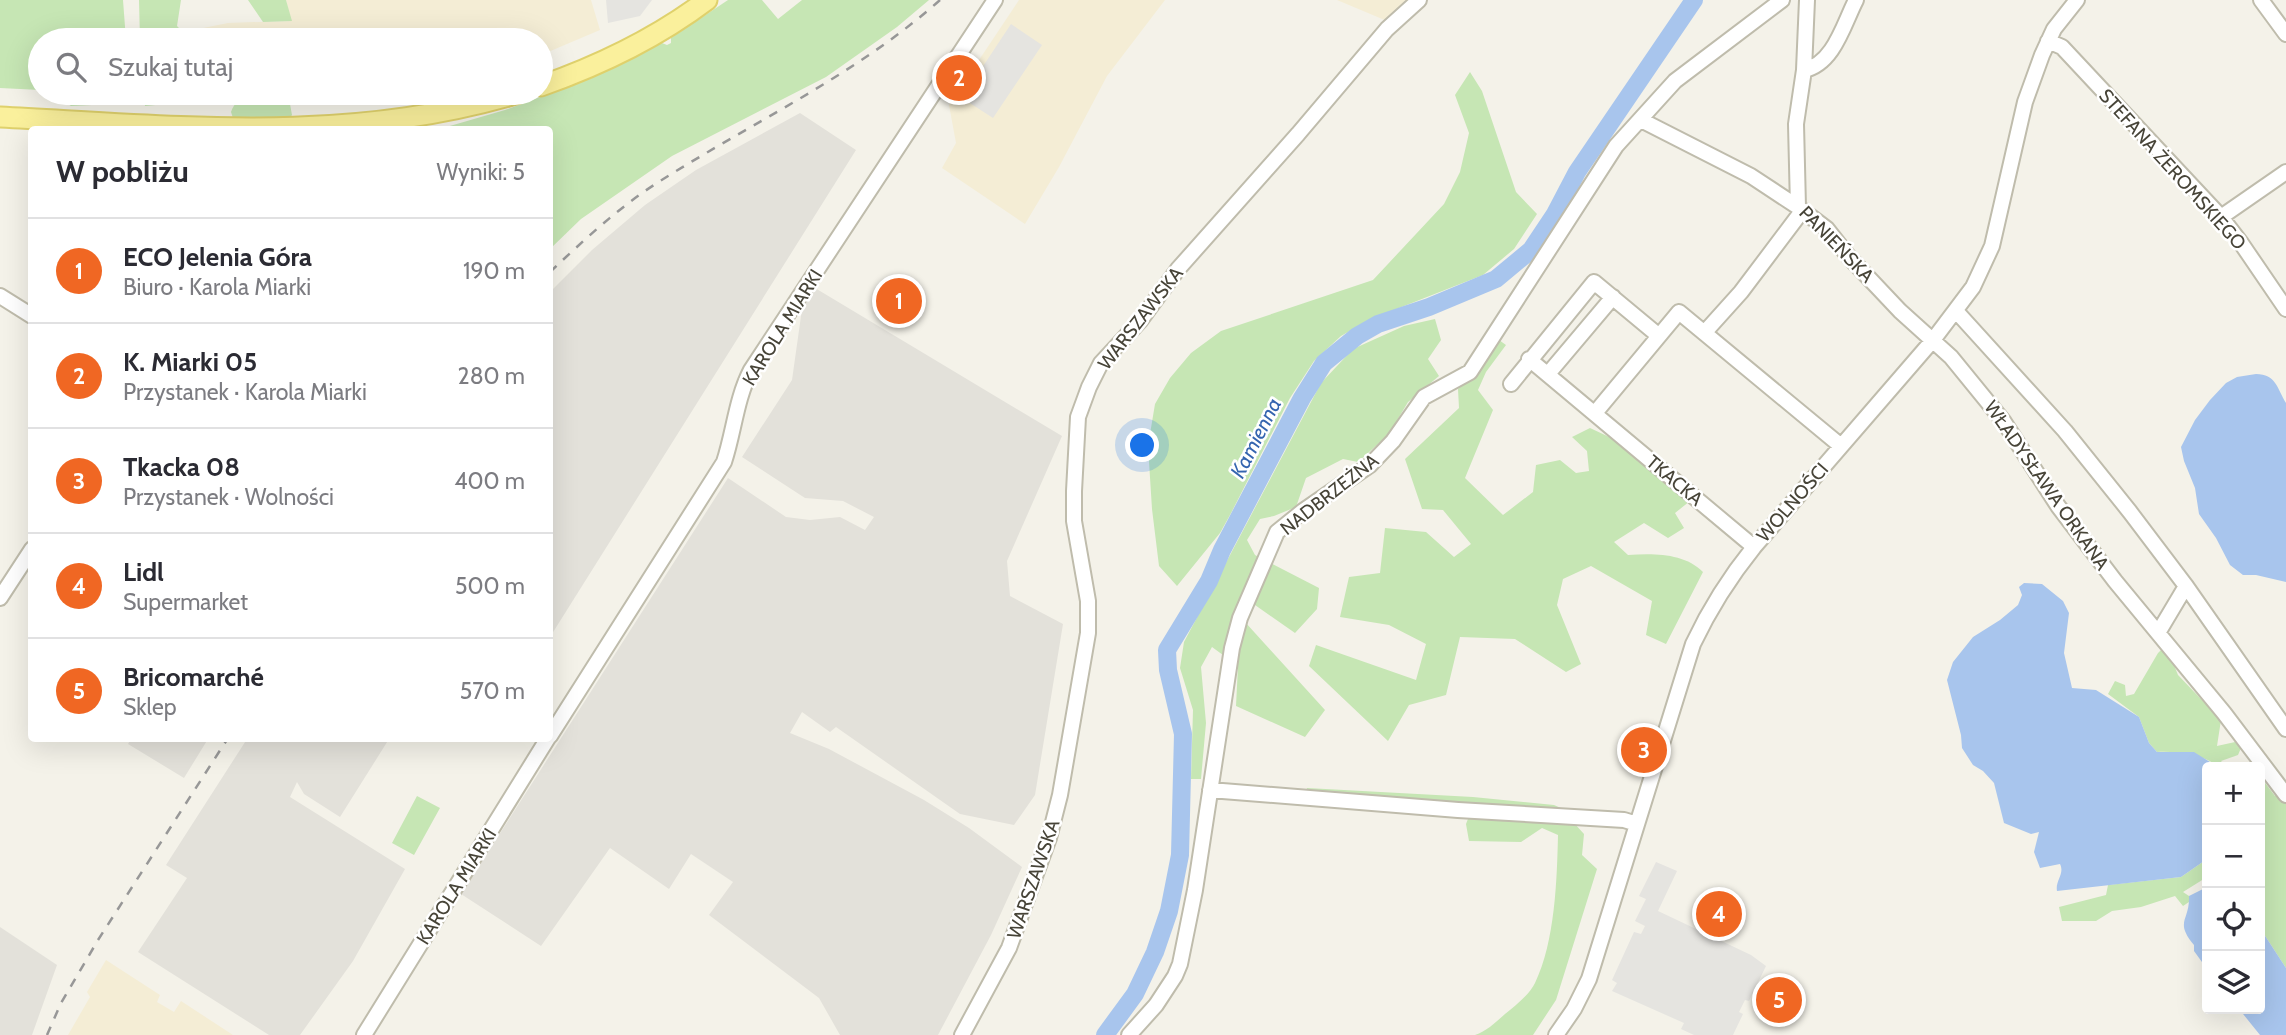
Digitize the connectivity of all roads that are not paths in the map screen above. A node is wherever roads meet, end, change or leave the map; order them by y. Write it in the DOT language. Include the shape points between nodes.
graph roads {
  1 [pos="706,0"];
  2 [pos="995,0"];
  3 [pos="1419,0"];
  4 [pos="1782,0"];
  5 [pos="1807,0"];
  6 [pos="1856,0"];
  7 [pos="2077,0"];
  8 [pos="2261,0"];
  9 [pos="2286,34"];
  10 [pos="2048,41"];
  11 [pos="1804,71"];
  12 [pos="553,81"];
  13 [pos="474,105"];
  14 [pos="0,117"];
  15 [pos="1641,120"];
  16 [pos="141,126"];
  17 [pos="326,126"];
  18 [pos="2286,172"];
  19 [pos="1800,209"];
  20 [pos="2221,217"];
  21 [pos="0,296"];
  22 [pos="1613,297"];
  23 [pos="2286,309"];
  24 [pos="1956,311"];
  25 [pos="28,314"];
  26 [pos="1705,332"];
  27 [pos="1659,336"];
  28 [pos="1933,340"];
  29 [pos="1529,359"];
  30 [pos="1548,374"];
  31 [pos="1511,384"];
  32 [pos="1595,413"];
  33 [pos="1841,446"];
  34 [pos="1754,547"];
  35 [pos="28,555"];
  36 [pos="2186,586"];
  37 [pos="0,598"];
  38 [pos="2158,633"];
  39 [pos="2286,729"];
  40 [pos="553,731"];
  41 [pos="546,742"];
  42 [pos="1210,790"];
  43 [pos="2286,794"];
  44 [pos="1637,824"];
  45 [pos="364,1035"];
  46 [pos="962,1035"];
  47 [pos="1129,1035"];
  48 [pos="1556,1035"];
  1 -- 12 [label="main road" via="610,57"];
  2 -- 40 [label="street, KAROLA MIARKI" via="751,370 742,388 724,462"];
  3 -- 46 [label="street, WARSZAWSKA" via="1387,29 1178,269 1140,321 1101,363 1089,387 1077,425 1073,491 1088,633 1060,795 1009,948"];
  4 -- 15 [label="street, NADBRZEŻNA" via="1675,81"];
  5 -- 11 [label="street, PANIEŃSKA"];
  6 -- 11 [label="street" via="1830,51"];
  7 -- 10 [label="street, WOLNOŚCI"];
  8 -- 9 [label="street"];
  10 -- 20 [label="street, STEFANA ŻEROMSKIEGO" via="2062,47"];
  10 -- 24 [label="street, WOLNOŚCI" via="2025,102 1992,246"];
  11 -- 19 [label="street, PANIEŃSKA" via="1796,124"];
  13 -- 17 [label="main road" via="387,121"];
  14 -- 16 [label="main road"];
  15 -- 19 [label="street" via="1751,176"];
  15 -- 42 [label="street, NADBRZEŻNA" via="1609,154 1478,363 1424,397 1370,465 1277,532 1232,648"];
  18 -- 20 [label="street"];
  19 -- 26 [label="street" via="1741,292"];
  19 -- 28 [label="street, PANIEŃSKA" via="1827,229 1900,311"];
  20 -- 23 [label="street, STEFANA ŻEROMSKIEGO"];
  21 -- 25 [label="street"];
  22 -- 27 [label="street"];
  22 -- 29 [label="street" via="1594,282"];
  22 -- 30 [label="street"];
  24 -- 28 [label="street, WOLNOŚCI"];
  24 -- 36 [label="street, WŁADYSŁAWA ORKANA" via="2065,431"];
  26 -- 27 [label="street" via="1679,312"];
  26 -- 33 [label="street"];
  27 -- 32 [label="street"];
  28 -- 33 [label="street, WOLNOŚCI"];
  28 -- 38 [label="street, WŁADYSŁAWA ORKANA" via="2004,422 2058,506"];
  29 -- 30 [label="street, TKACKA"];
  29 -- 31 [label="street"];
  30 -- 32 [label="street, TKACKA"];
  32 -- 34 [label="street, TKACKA"];
  33 -- 34 [label="street, WOLNOŚCI"];
  34 -- 44 [label="street, WOLNOŚCI" via="1727,580 1693,644"];
  35 -- 37 [label="street"];
  36 -- 38 [label="street"];
  36 -- 39 [label="street, WŁADYSŁAWA ORKANA"];
  38 -- 43 [label="street, WŁADYSŁAWA ORKANA"];
  41 -- 45 [label="street, KAROLA MIARKI"];
  42 -- 44 [label="street"];
  42 -- 47 [label="street, NADBRZEŻNA" via="1180,964 1167,989"];
  44 -- 48 [label="street, WOLNOŚCI" via="1589,979"];
}
